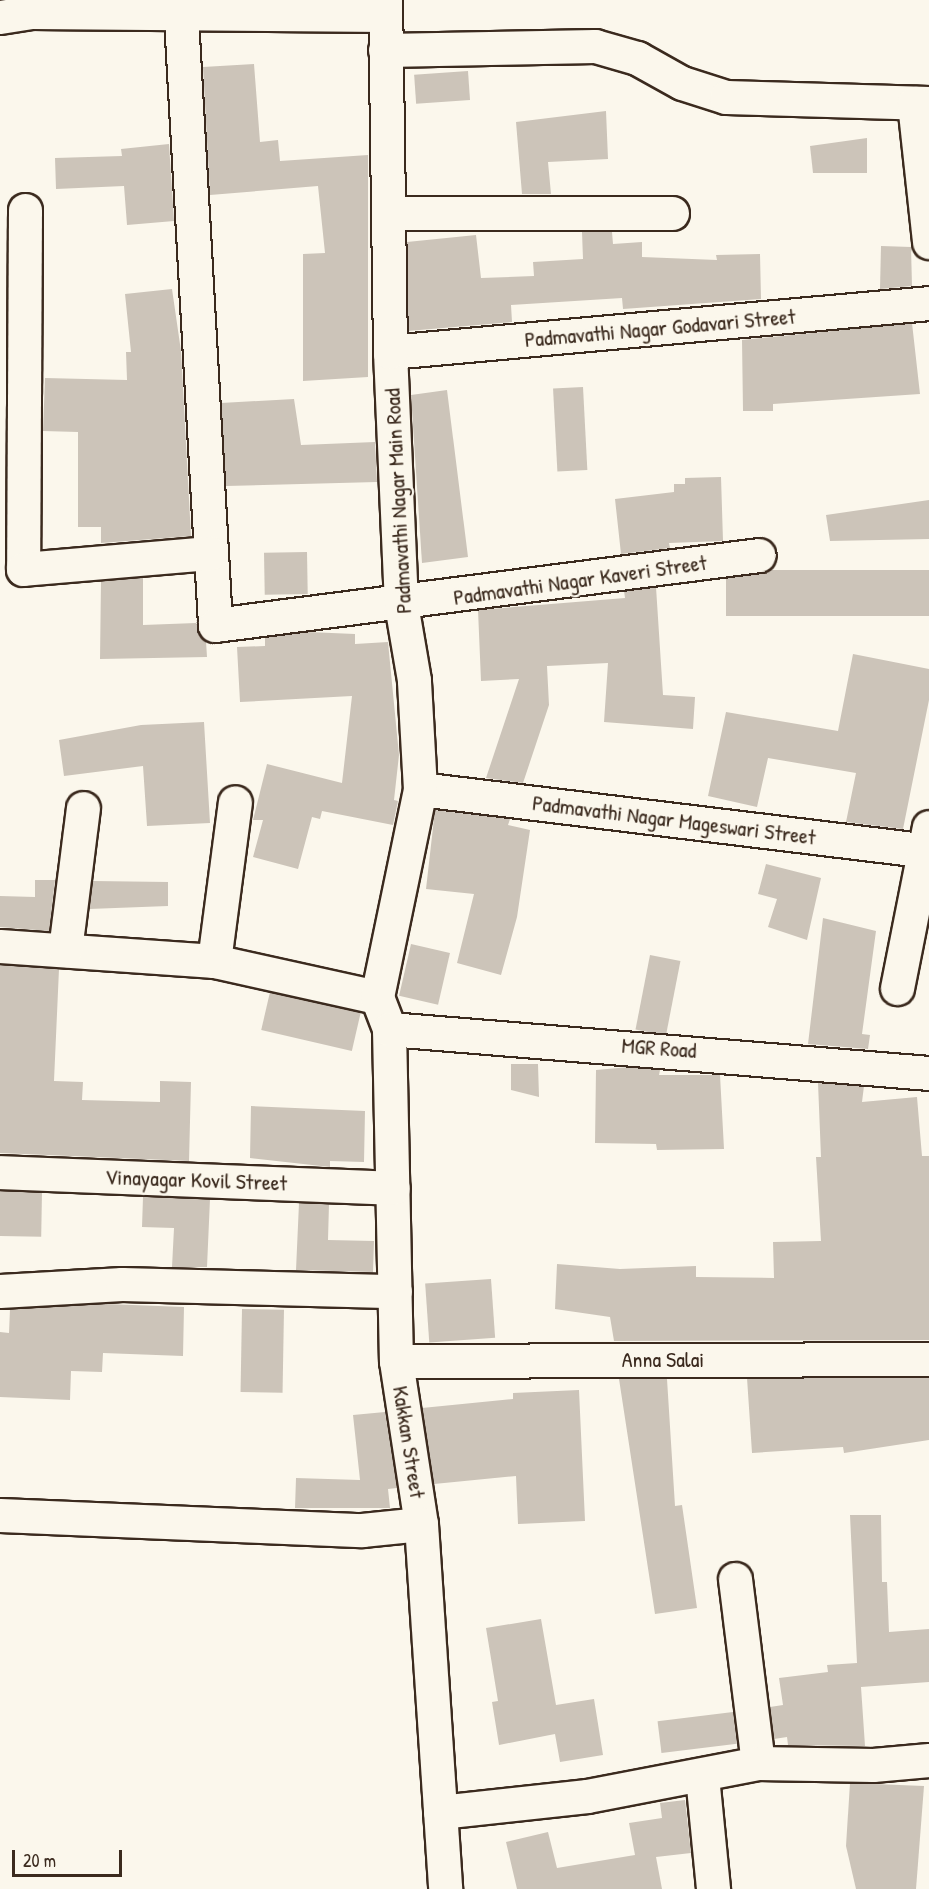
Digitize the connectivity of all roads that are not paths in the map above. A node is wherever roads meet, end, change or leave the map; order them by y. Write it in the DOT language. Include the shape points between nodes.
graph roads {
  1 [pos="32,6"];
  2 [pos="180,8"];
  3 [pos="385,8"];
  4 [pos="0,17"];
  5 [pos="385,50"];
  6 [pos="922,103"];
  7 [pos="25,210"];
  8 [pos="388,213"];
  9 [pos="672,213"];
  10 [pos="929,242"];
  11 [pos="929,303"];
  12 [pos="390,352"];
  13 [pos="210,553"];
  14 [pos="759,555"];
  15 [pos="401,604"];
  16 [pos="420,789"];
  17 [pos="235,802"];
  18 [pos="83,808"];
  19 [pos="927,842"];
  20 [pos="0,946"];
  21 [pos="65,950"];
  22 [pos="214,961"];
  23 [pos="897,988"];
  24 [pos="377,997"];
  25 [pos="389,1029"];
  26 [pos="929,1073"];
  27 [pos="0,1172"];
  28 [pos="393,1188"];
  29 [pos="0,1291"];
  30 [pos="395,1291"];
  31 [pos="929,1359"];
  32 [pos="396,1361"];
  33 [pos="0,1515"];
  34 [pos="421,1524"];
  35 [pos="735,1579"];
  36 [pos="929,1760"];
  37 [pos="758,1763"];
  38 [pos="702,1776"];
  39 [pos="440,1812"];
  40 [pos="445,1889"];
  41 [pos="713,1889"];
  1 -- 2 [label="street"];
  1 -- 4 [label="street"];
  2 -- 3 [label="street"];
  2 -- 13 [label="street"];
  3 -- 5 [label="street, Padmavathi Nagar Main Road"];
  5 -- 6 [label="street" via="595,46 637,58 682,83 726,97"];
  5 -- 8 [label="street, Padmavathi Nagar Main Road"];
  6 -- 10 [label="street"];
  7 -- 13 [label="street" via="23,569"];
  8 -- 9 [label="street"];
  8 -- 12 [label="street, Padmavathi Nagar Main Road"];
  11 -- 12 [label="street, Padmavathi Nagar Godavari Street"];
  12 -- 15 [label="street, Padmavathi Nagar Main Road"];
  13 -- 15 [label="street, Padmavathi Nagar Kaveri Street" via="215,625"];
  14 -- 15 [label="street, Padmavathi Nagar Kaveri Street"];
  15 -- 16 [label="street, Padmavathi Nagar Main Road" via="414,680"];
  16 -- 19 [label="street, Padmavathi Nagar Mageswari Street"];
  16 -- 24 [label="street, Padmavathi Nagar Main Road"];
  17 -- 22 [label="street"];
  18 -- 21 [label="street"];
  19 -- 23 [label="street"];
  20 -- 21 [label="street"];
  21 -- 22 [label="street"];
  22 -- 24 [label="street"];
  24 -- 25 [label="street, Kakkan Street"];
  25 -- 26 [label="street, MGR Road"];
  25 -- 28 [label="street, Kakkan Street"];
  27 -- 28 [label="street, Vinayagar Kovil Street"];
  28 -- 30 [label="street, Kakkan Street"];
  29 -- 30 [label="street" via="122,1284"];
  30 -- 32 [label="street, Kakkan Street"];
  31 -- 32 [label="street, Anna Salai"];
  32 -- 34 [label="street, Kakkan Street"];
  33 -- 34 [label="street" via="362,1530"];
  34 -- 39 [label="street, Kakkan Street"];
  35 -- 37 [label="street"];
  36 -- 37 [label="street" via="873,1765"];
  37 -- 38 [label="street"];
  38 -- 39 [label="street" via="587,1796"];
  38 -- 41 [label="street"];
  39 -- 40 [label="street, Kakkan Street"];
}
